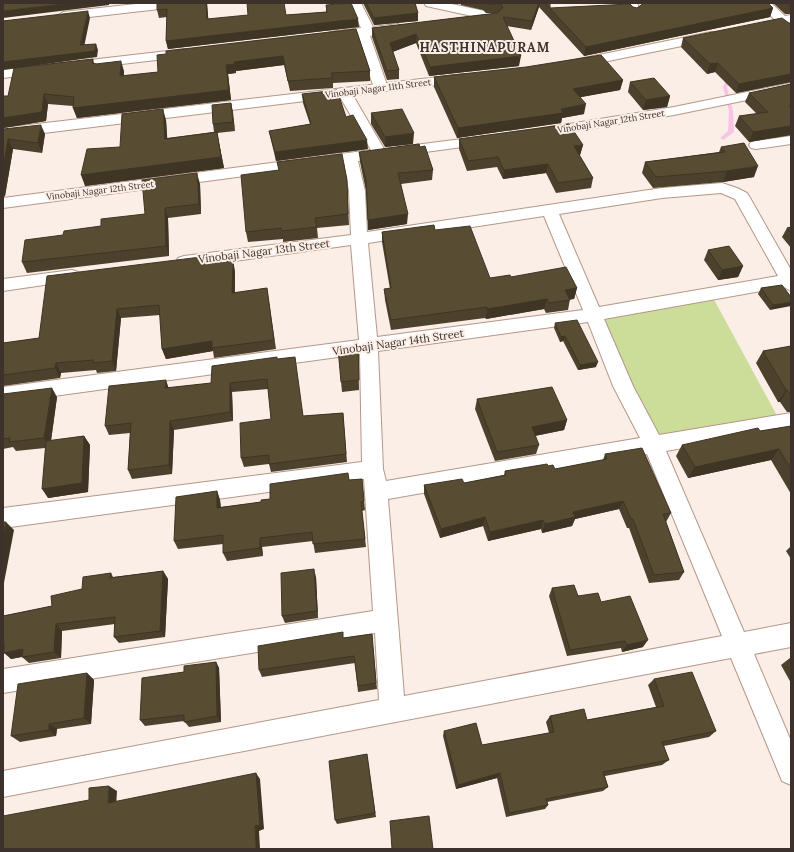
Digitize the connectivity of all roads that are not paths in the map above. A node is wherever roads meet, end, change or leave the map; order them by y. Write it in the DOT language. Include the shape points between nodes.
graph roads {
  1 [pos="178,3"];
  2 [pos="354,3"];
  3 [pos="430,3"];
  4 [pos="498,3"];
  5 [pos="764,3"];
  6 [pos="51,17"];
  7 [pos="495,17"];
  8 [pos="456,22"];
  9 [pos="788,23"];
  10 [pos="767,24"];
  11 [pos="409,27"];
  12 [pos="366,32"];
  13 [pos="728,32"];
  14 [pos="315,38"];
  15 [pos="198,52"];
  16 [pos="563,66"];
  17 [pos="3,74"];
  18 [pos="476,76"];
  19 [pos="791,87"];
  20 [pos="381,88"];
  21 [pos="344,92"];
  22 [pos="3,133"];
  23 [pos="530,134"];
  24 [pos="498,138"];
  25 [pos="791,140"];
  26 [pos="756,145"];
  27 [pos="380,154"];
  28 [pos="350,158"];
  29 [pos="3,203"];
  30 [pos="550,210"];
  31 [pos="359,239"];
  32 [pos="169,264"];
  33 [pos="90,274"];
  34 [pos="790,281"];
  35 [pos="3,285"];
  36 [pos="593,316"];
  37 [pos="369,346"];
  38 [pos="3,395"];
  39 [pos="791,421"];
  40 [pos="654,446"];
  41 [pos="373,470"];
  42 [pos="377,492"];
  43 [pos="3,518"];
  44 [pos="386,620"];
  45 [pos="791,635"];
  46 [pos="738,646"];
  47 [pos="3,681"];
  48 [pos="392,711"];
  49 [pos="791,772"];
  50 [pos="3,784"];
  1 -- 6 [label="street"];
  2 -- 12 [label="street"];
  3 -- 7 [label="street"];
  4 -- 7 [label="street"];
  5 -- 9 [label="street"];
  7 -- 8 [label="street"];
  9 -- 10 [label="street"];
  11 -- 12 [label="street"];
  12 -- 14 [label="street"];
  12 -- 20 [label="street"];
  13 -- 16 [label="street"];
  15 -- 17 [label="street"];
  18 -- 20 [label="street, Vinobaji Nagar 11th Street"];
  19 -- 23 [label="street, Vinobaji Nagar 12th Street" via="674,111"];
  20 -- 21 [label="street, Vinobaji Nagar 11th Street"];
  21 -- 22 [label="street, Vinobaji Nagar 11th Street"];
  21 -- 27 [label="street"];
  24 -- 27 [label="street, Vinobaji Nagar 12th Street"];
  25 -- 26 [label="street"];
  27 -- 28 [label="street, Vinobaji Nagar 12th Street"];
  28 -- 29 [label="street, Vinobaji Nagar 12th Street"];
  28 -- 31 [label="street" via="357,191"];
  30 -- 31 [label="street, Vinobaji Nagar 13th Street"];
  30 -- 34 [label="street, Vinobaji Nagar 13th Street" via="662,193 712,188 732,191 741,196"];
  30 -- 36 [label="street"];
  31 -- 32 [label="street, Vinobaji Nagar 13th Street"];
  31 -- 37 [label="street"];
  33 -- 35 [label="street"];
  34 -- 36 [label="street, Vinobaji Nagar 14th Street"];
  36 -- 37 [label="street, Vinobaji Nagar 14th Street"];
  36 -- 40 [label="street" via="623,386"];
  37 -- 38 [label="street, Vinobaji Nagar 14th Street"];
  37 -- 41 [label="street"];
  39 -- 40 [label="street"];
  40 -- 42 [label="street"];
  40 -- 46 [label="street"];
  41 -- 42 [label="street"];
  41 -- 43 [label="street"];
  42 -- 44 [label="street"];
  44 -- 47 [label="street"];
  44 -- 48 [label="street"];
  45 -- 46 [label="street"];
  46 -- 48 [label="street"];
  46 -- 49 [label="street"];
  48 -- 50 [label="street"];
}
